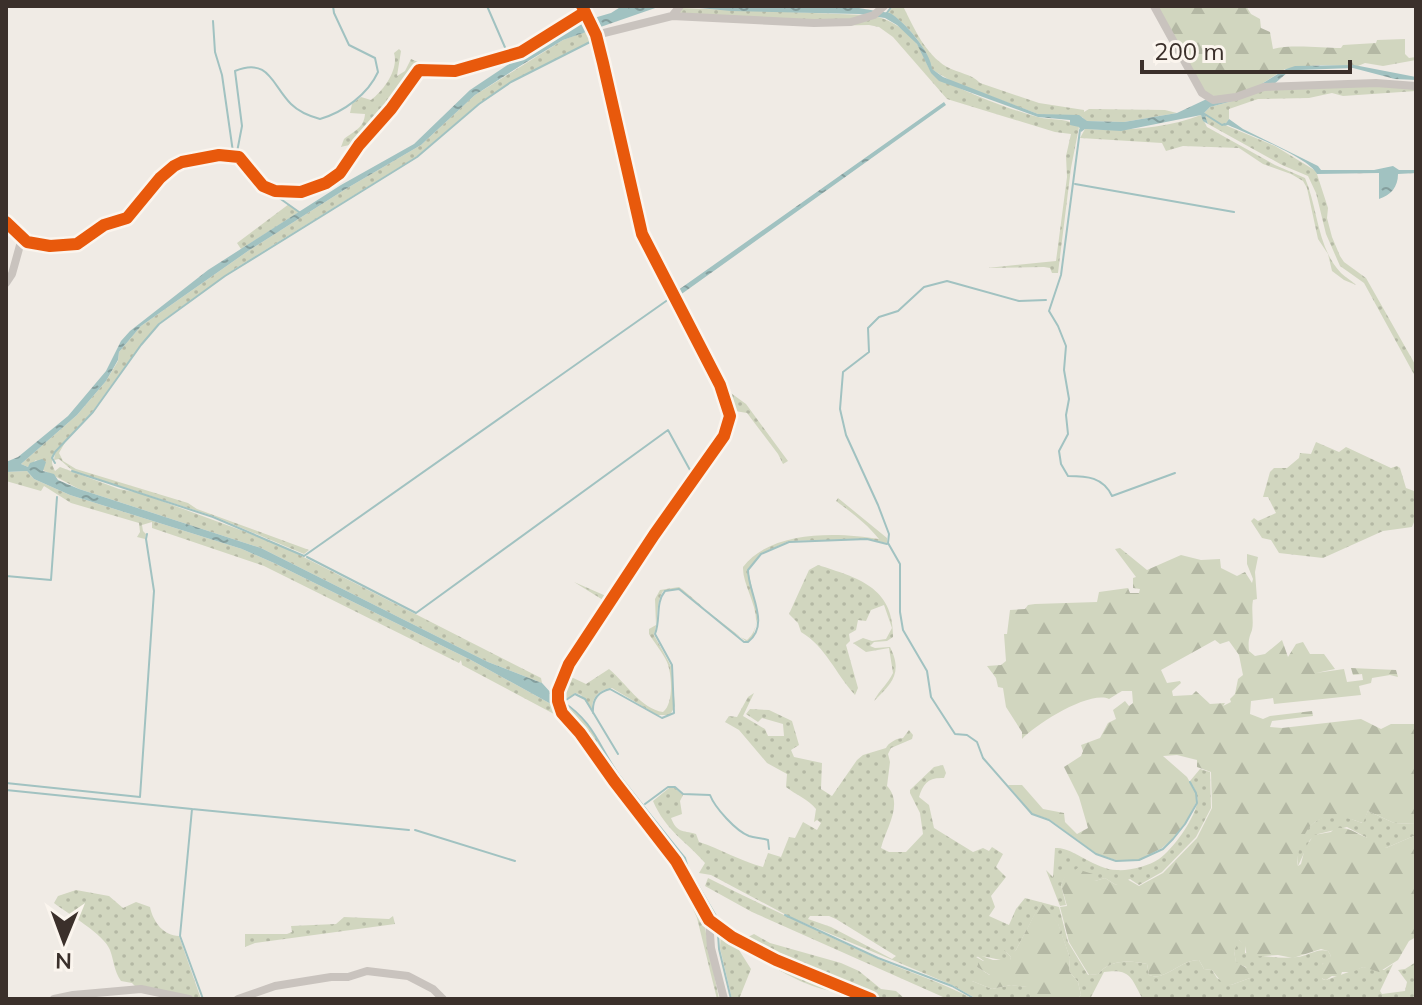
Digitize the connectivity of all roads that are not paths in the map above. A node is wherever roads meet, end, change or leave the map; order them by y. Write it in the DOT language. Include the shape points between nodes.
graph roads {
  1 [pos="680,6"];
  2 [pos="884,6"];
  3 [pos="1154,6"];
  4 [pos="672,16"];
  5 [pos="589,22"];
  6 [pos="1416,86"];
  7 [pos="6,222"];
  8 [pos="22,238"];
  9 [pos="6,283"];
  10 [pos="709,920"];
  11 [pos="54,999"];
  12 [pos="189,999"];
  13 [pos="238,999"];
  14 [pos="443,999"];
  15 [pos="724,999"];
  16 [pos="871,999"];
  1 -- 4 [label="street"];
  2 -- 4 [label="street" via="851,22"];
  3 -- 6 [label="street" via="1202,93 1213,100 1264,87"];
  4 -- 5 [label="street"];
  5 -- 8 [label="street" via="521,52 455,71 419,70 340,173 319,186 294,193 275,191 263,186 239,157 219,155 174,166 127,218 104,225 77,244 38,245"];
  5 -- 10 [label="street" via="642,234 720,385 730,416 724,436 569,664 558,701 676,861"];
  7 -- 8 [label="street"];
  8 -- 9 [label="street"];
  10 -- 15 [label="street"];
  10 -- 16 [label="street" via="776,960"];
  11 -- 12 [label="street" via="141,989"];
  13 -- 14 [label="street" via="275,986 367,971 408,976"];
}
